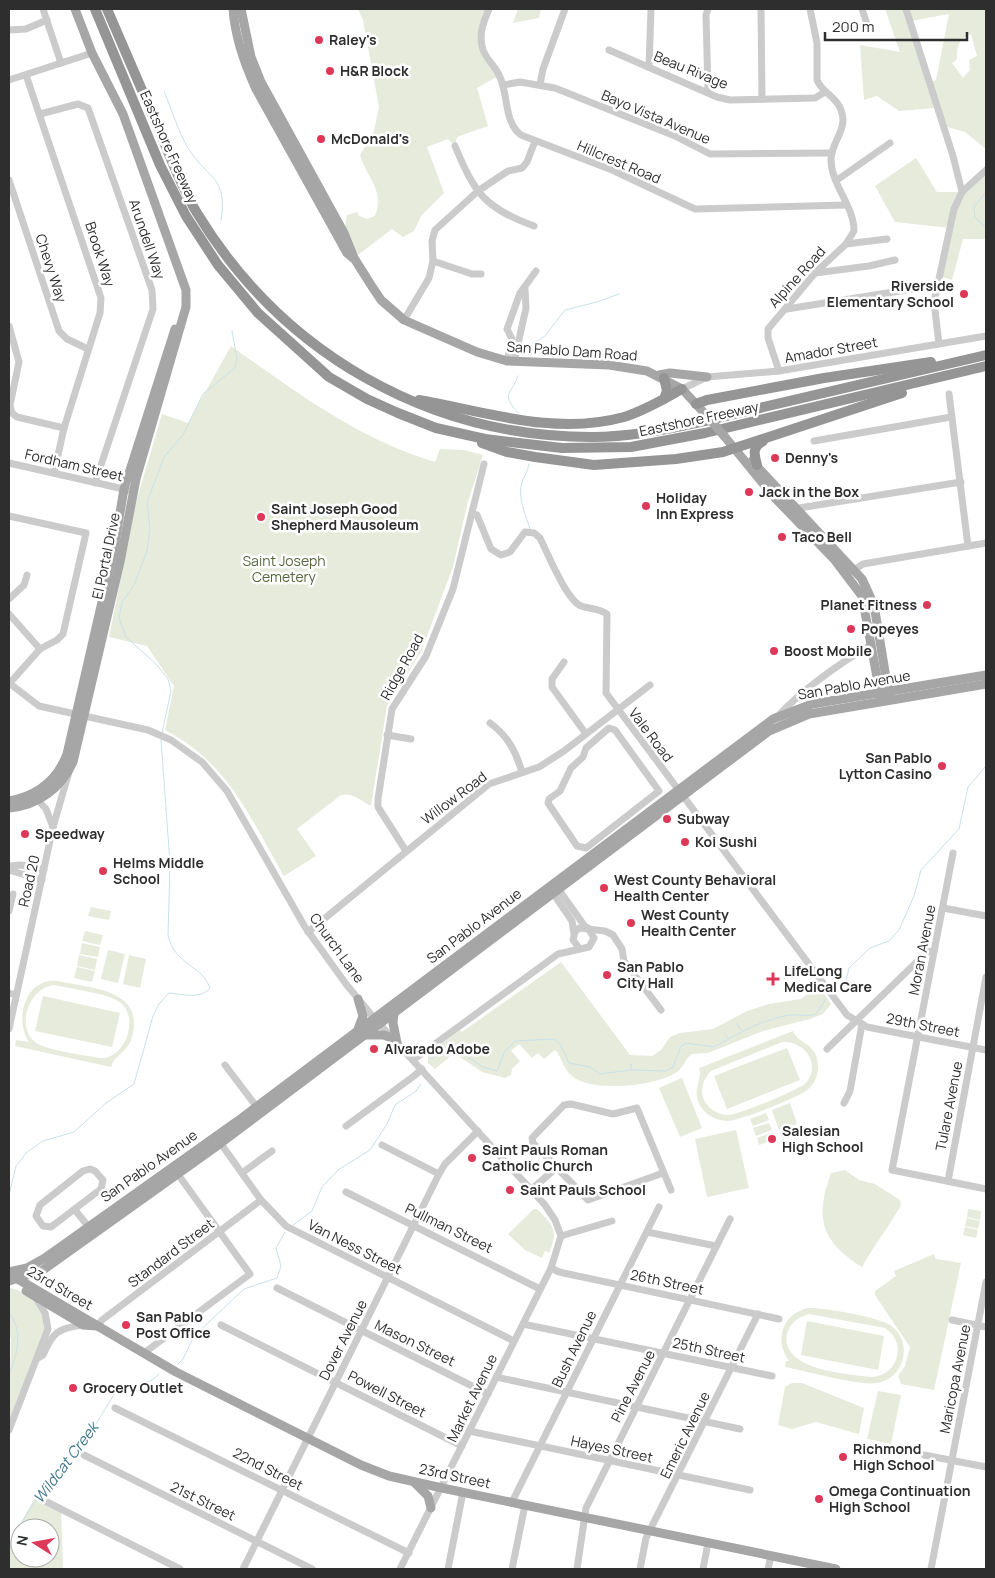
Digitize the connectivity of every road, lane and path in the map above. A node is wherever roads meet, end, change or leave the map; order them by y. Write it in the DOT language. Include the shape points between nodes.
graph roads {
  1 [pos="43,9"];
  2 [pos="75,9"];
  3 [pos="95,9"];
  4 [pos="107,9"];
  5 [pos="234,9"];
  6 [pos="241,9"];
  7 [pos="490,9"];
  8 [pos="565,9"];
  9 [pos="651,9"];
  10 [pos="708,9"];
  11 [pos="761,9"];
  12 [pos="810,9"];
  13 [pos="862,9"];
  14 [pos="906,9"];
  15 [pos="47,20"];
  16 [pos="867,24"];
  17 [pos="9,30"];
  18 [pos="609,50"];
  19 [pos="92,53"];
  20 [pos="61,63"];
  21 [pos="649,67"];
  22 [pos="26,75"];
  23 [pos="9,80"];
  24 [pos="540,84"];
  25 [pos="503,85"];
  26 [pos="708,92"];
  27 [pos="825,92"];
  28 [pos="762,99"];
  29 [pos="40,114"];
  30 [pos="535,141"];
  31 [pos="890,143"];
  32 [pos="455,146"];
  33 [pos="832,153"];
  34 [pos="986,170"];
  35 [pos="9,180"];
  36 [pos="837,180"];
  37 [pos="478,191"];
  38 [pos="962,192"];
  39 [pos="846,205"];
  40 [pos="534,226"];
  41 [pos="887,239"];
  42 [pos="846,244"];
  43 [pos="354,258"];
  44 [pos="895,260"];
  45 [pos="434,261"];
  46 [pos="536,271"];
  47 [pos="815,273"];
  48 [pos="481,274"];
  49 [pos="937,285"];
  50 [pos="525,289"];
  51 [pos="786,309"];
  52 [pos="404,320"];
  53 [pos="9,326"];
  54 [pos="986,336"];
  55 [pos="940,344"];
  56 [pos="88,348"];
  57 [pos="986,355"];
  58 [pos="510,361"];
  59 [pos="946,364"];
  60 [pos="982,367"];
  61 [pos="780,371"];
  62 [pos="662,377"];
  63 [pos="707,378"];
  64 [pos="682,389"];
  65 [pos="949,394"];
  66 [pos="404,397"];
  67 [pos="664,398"];
  68 [pos="696,404"];
  69 [pos="951,417"];
  70 [pos="64,428"];
  71 [pos="436,428"];
  72 [pos="775,434"];
  73 [pos="814,441"];
  74 [pos="734,448"];
  75 [pos="9,463"];
  76 [pos="484,464"];
  77 [pos="757,465"];
  78 [pos="54,473"];
  79 [pos="961,482"];
  80 [pos="95,483"];
  81 [pos="128,490"];
  82 [pos="785,509"];
  83 [pos="798,509"];
  84 [pos="473,514"];
  85 [pos="9,516"];
  86 [pos="986,543"];
  87 [pos="968,546"];
  88 [pos="851,572"];
  89 [pos="27,575"];
  90 [pos="9,599"];
  91 [pos="866,613"];
  92 [pos="9,614"];
  93 [pos="879,634"];
  94 [pos="872,644"];
  95 [pos="40,649"];
  96 [pos="883,660"];
  97 [pos="564,662"];
  98 [pos="986,675"];
  99 [pos="882,676"];
  100 [pos="9,683"];
  101 [pos="986,684"];
  102 [pos="650,685"];
  103 [pos="914,687"];
  104 [pos="882,696"];
  105 [pos="617,710"];
  106 [pos="779,715"];
  107 [pos="81,716"];
  108 [pos="490,723"];
  109 [pos="761,727"];
  110 [pos="586,734"];
  111 [pos="388,735"];
  112 [pos="636,735"];
  113 [pos="759,738"];
  114 [pos="411,739"];
  115 [pos="626,744"];
  116 [pos="69,772"];
  117 [pos="522,772"];
  118 [pos="680,793"];
  119 [pos="36,797"];
  120 [pos="9,801"];
  121 [pos="9,808"];
  122 [pos="53,827"];
  123 [pos="406,851"];
  124 [pos="953,853"];
  125 [pos="9,866"];
  126 [pos="9,870"];
  127 [pos="44,870"];
  128 [pos="42,880"];
  129 [pos="555,888"];
  130 [pos="13,894"];
  131 [pos="943,908"];
  132 [pos="9,911"];
  133 [pos="986,916"];
  134 [pos="587,928"];
  135 [pos="308,932"];
  136 [pos="612,935"];
  137 [pos="573,936"];
  138 [pos="593,941"];
  139 [pos="579,948"];
  140 [pos="934,951"];
  141 [pos="558,954"];
  142 [pos="452,959"];
  143 [pos="986,978"];
  144 [pos="434,983"];
  145 [pos="12,997"];
  146 [pos="358,999"];
  147 [pos="661,1010"];
  148 [pos="394,1013"];
  149 [pos="376,1021"];
  150 [pos="859,1023"];
  151 [pos="9,1029"];
  152 [pos="361,1032"];
  153 [pos="918,1037"];
  154 [pos="396,1041"];
  155 [pos="973,1048"];
  156 [pos="334,1049"];
  157 [pos="827,1049"];
  158 [pos="986,1050"];
  159 [pos="413,1060"];
  160 [pos="225,1065"];
  161 [pos="422,1069"];
  162 [pos="314,1073"];
  163 [pos="844,1103"];
  164 [pos="259,1109"];
  165 [pos="346,1126"];
  166 [pos="478,1131"];
  167 [pos="219,1140"];
  168 [pos="382,1145"];
  169 [pos="199,1148"];
  170 [pos="272,1151"];
  171 [pos="187,1166"];
  172 [pos="556,1168"];
  173 [pos="177,1173"];
  174 [pos="242,1173"];
  175 [pos="663,1173"];
  176 [pos="440,1174"];
  177 [pos="948,1181"];
  178 [pos="986,1189"];
  179 [pos="531,1190"];
  180 [pos="671,1190"];
  181 [pos="346,1192"];
  182 [pos="261,1200"];
  183 [pos="659,1207"];
  184 [pos="74,1211"];
  185 [pos="730,1219"];
  186 [pos="612,1221"];
  187 [pos="414,1225"];
  188 [pos="86,1227"];
  189 [pos="647,1232"];
  190 [pos="220,1233"];
  191 [pos="561,1236"];
  192 [pos="716,1246"];
  193 [pos="551,1268"];
  194 [pos="43,1270"];
  195 [pos="9,1273"];
  196 [pos="389,1278"];
  197 [pos="12,1280"];
  198 [pos="986,1282"];
  199 [pos="620,1285"];
  200 [pos="277,1288"];
  201 [pos="540,1289"];
  202 [pos="36,1297"];
  203 [pos="690,1300"];
  204 [pos="60,1303"];
  205 [pos="758,1314"];
  206 [pos="779,1319"];
  207 [pos="952,1320"];
  208 [pos="83,1324"];
  209 [pos="523,1324"];
  210 [pos="221,1325"];
  211 [pos="97,1326"];
  212 [pos="978,1326"];
  213 [pos="986,1327"];
  214 [pos="362,1331"];
  215 [pos="593,1339"];
  216 [pos="514,1341"];
  217 [pos="144,1353"];
  218 [pos="664,1354"];
  219 [pos="38,1358"];
  220 [pos="732,1368"];
  221 [pos="772,1376"];
  222 [pos="496,1377"];
  223 [pos="336,1382"];
  224 [pos="567,1393"];
  225 [pos="488,1394"];
  226 [pos="637,1407"];
  227 [pos="115,1408"];
  228 [pos="705,1422"];
  229 [pos="740,1429"];
  230 [pos="9,1430"];
  231 [pos="470,1431"];
  232 [pos="308,1439"];
  233 [pos="462,1446"];
  234 [pos="540,1446"];
  235 [pos="84,1455"];
  236 [pos="924,1456"];
  237 [pos="610,1461"];
  238 [pos="952,1461"];
  239 [pos="986,1467"];
  240 [pos="679,1475"];
  241 [pos="414,1482"];
  242 [pos="442,1488"];
  243 [pos="750,1490"];
  244 [pos="283,1491"];
  245 [pos="463,1492"];
  246 [pos="45,1501"];
  247 [pos="512,1502"];
  248 [pos="525,1505"];
  249 [pos="431,1508"];
  250 [pos="586,1518"];
  251 [pos="651,1531"];
  252 [pos="257,1541"];
  253 [pos="708,1543"];
  254 [pos="409,1553"];
  255 [pos="771,1556"];
  256 [pos="180,1569"];
  257 [pos="243,1569"];
  258 [pos="312,1569"];
  259 [pos="400,1569"];
  260 [pos="448,1569"];
  261 [pos="512,1569"];
  262 [pos="577,1569"];
  263 [pos="640,1569"];
  264 [pos="703,1569"];
  265 [pos="768,1569"];
  266 [pos="834,1569"];
  267 [pos="931,1569"];
  1 -- 15 [label="street"];
  2 -- 19 [label="main road, El Portal Drive"];
  3 -- 71 [label="highway, Eastshore Freeway" via="160,166 195,231 238,292 278,333 330,377 367,399"];
  4 -- 66 [label="highway, Eastshore Freeway" via="183,187 228,259 266,303 307,339 355,372"];
  5 -- 43 [label="main road, San Pablo Dam Road" via="244,60 256,89 347,253"];
  6 -- 43 [label="main road, San Pablo Dam Road" via="257,74 344,233"];
  7 -- 25 [label="street, Hillcrest Road" via="480,34 482,46"];
  8 -- 24 [label="street"];
  9 -- 21 [label="street"];
  10 -- 26 [label="street"];
  11 -- 28 [label="street"];
  12 -- 27 [label="street, Alpine Road" via="817,42 817,80"];
  13 -- 16 [label="street"];
  14 -- 38 [label="street"];
  15 -- 17 [label="street" via="26,29"];
  15 -- 20 [label="street"];
  18 -- 21 [label="street, Beau Rivage"];
  19 -- 20 [label="street"];
  19 -- 81 [label="main road, El Portal Drive" via="126,122 182,290 178,320"];
  20 -- 22 [label="street"];
  21 -- 26 [label="street, Beau Rivage"];
  22 -- 23 [label="street"];
  22 -- 29 [label="street, Brook Way"];
  24 -- 25 [label="street, Bayo Vista Avenue" via="520,82"];
  24 -- 33 [label="street, Bayo Vista Avenue" via="674,136 710,154"];
  25 -- 30 [label="street, Hillcrest Road" via="514,130"];
  26 -- 28 [label="street, Beau Rivage" via="730,100"];
  27 -- 28 [label="street, Beau Rivage" via="815,98"];
  27 -- 33 [label="street, Alpine Road" via="835,99 844,119"];
  29 -- 56 [label="street, Brook Way" via="101,298 100,313"];
  29 -- 80 [label="street, Arundell Way" via="78,104 88,108 152,290 153,309"];
  30 -- 37 [label="street" via="522,168 508,171"];
  30 -- 39 [label="street, Hillcrest Road" via="612,170 695,209"];
  31 -- 36 [label="street"];
  32 -- 37 [label="street" via="468,179"];
  33 -- 36 [label="street, Alpine Road" via="831,162"];
  34 -- 38 [label="street"];
  35 -- 56 [label="street, Chevy Way" via="59,331 67,339"];
  36 -- 39 [label="street, Alpine Road"];
  37 -- 40 [label="street" via="491,206"];
  37 -- 45 [label="street" via="435,230 432,241"];
  38 -- 49 [label="street" via="954,209"];
  39 -- 42 [label="street, Alpine Road" via="854,221 854,231"];
  41 -- 42 [label="street"];
  42 -- 47 [label="street, Alpine Road"];
  43 -- 52 [label="main road, San Pablo Dam Road" via="381,300"];
  44 -- 47 [label="street"];
  45 -- 48 [label="street"];
  45 -- 52 [label="street" via="429,278"];
  46 -- 50 [label="street"];
  47 -- 51 [label="street, Alpine Road"];
  49 -- 51 [label="street"];
  49 -- 55 [label="street" via="934,310"];
  50 -- 58 [label="street" via="526,308"];
  50 -- 58 [label="street" via="517,300 507,329 512,339"];
  51 -- 61 [label="street, Alpine Road" via="768,329"];
  52 -- 58 [label="main road, San Pablo Dam Road" via="477,352"];
  53 -- 70 [label="street" via="19,362 10,405 12,413"];
  54 -- 55 [label="street, Amador Street"];
  55 -- 61 [label="street, Amador Street"];
  56 -- 70 [label="street, Brook Way"];
  57 -- 59 [label="highway, Eastshore Freeway"];
  58 -- 62 [label="main road, San Pablo Dam Road" via="632,367"];
  59 -- 66 [label="highway, Eastshore Freeway" via="659,431 602,436 562,436 496,428 435,411"];
  59 -- 68 [label="highway" via="927,362 840,375"];
  60 -- 71 [label="highway, Eastshore Freeway" via="696,435 631,447 539,446"];
  60 -- 72 [label="highway"];
  61 -- 63 [label="street, Amador Street"];
  62 -- 63 [label="main road" via="670,373"];
  62 -- 64 [label="main road, San Pablo Dam Road"];
  62 -- 67 [label="highway" via="667,391"];
  63 -- 64 [label="street, Amador Street"];
  64 -- 67 [label="highway"];
  64 -- 68 [label="main road, San Pablo Dam Road"];
  65 -- 69 [label="street"];
  66 -- 67 [label="highway" via="532,423 603,422 625,417"];
  68 -- 74 [label="main road, San Pablo Dam Road, bridge"];
  69 -- 73 [label="street"];
  69 -- 79 [label="street"];
  70 -- 78 [label="street, Brook Way"];
  71 -- 74 [label="highway" via="507,452 594,465 676,459"];
  72 -- 74 [label="highway"];
  72 -- 77 [label="highway" via="756,445"];
  74 -- 77 [label="main road, San Pablo Dam Road" via="744,452"];
  74 -- 82 [label="main road, San Pablo Dam Road"];
  75 -- 78 [label="street, Fordham Street"];
  76 -- 84 [label="street, Ridge Road"];
  77 -- 83 [label="main road, San Pablo Dam Road"];
  78 -- 80 [label="street, Fordham Street"];
  79 -- 83 [label="street"];
  79 -- 87 [label="street"];
  80 -- 81 [label="street, Fordham Street"];
  81 -- 107 [label="main road, El Portal Drive"];
  82 -- 83 [label="street"];
  82 -- 88 [label="main road, San Pablo Dam Road"];
  83 -- 88 [label="main road, San Pablo Dam Road"];
  84 -- 105 [label="street, Vale Road" via="477,515 491,549 501,555 510,552 525,532 534,533 540,538 571,598 580,605 607,614 605,687"];
  84 -- 111 [label="street, Ridge Road" via="453,589 426,656 392,708"];
  85 -- 95 [label="street" via="86,533 66,627 57,640"];
  86 -- 87 [label="street"];
  87 -- 88 [label="street" via="864,564"];
  88 -- 91 [label="main road, San Pablo Dam Road"];
  88 -- 93 [label="main road, San Pablo Dam Road" via="862,579 874,605"];
  89 -- 90 [label="street" via="24,585"];
  91 -- 93 [label="main road" via="870,616 873,632"];
  91 -- 94 [label="main road, San Pablo Dam Road"];
  92 -- 95 [label="street"];
  93 -- 96 [label="main road, San Pablo Dam Road"];
  94 -- 96 [label="main road" via="876,645"];
  94 -- 99 [label="main road, San Pablo Dam Road"];
  94 -- 106 [label="street"];
  95 -- 100 [label="street"];
  96 -- 99 [label="main road, San Pablo Dam Road"];
  97 -- 110 [label="street" via="552,679 552,687"];
  98 -- 103 [label="main road, San Pablo Avenue"];
  99 -- 103 [label="main road" via="896,685"];
  99 -- 104 [label="main road, San Pablo Dam Road"];
  99 -- 104 [label="main road"];
  100 -- 107 [label="street, Church Lane" via="39,706"];
  101 -- 104 [label="main road, San Pablo Avenue"];
  102 -- 105 [label="street, Willow Road"];
  103 -- 104 [label="main road, San Pablo Avenue"];
  104 -- 106 [label="main road, San Pablo Avenue" via="812,704"];
  104 -- 113 [label="main road, San Pablo Avenue" via="796,718"];
  105 -- 110 [label="street, Willow Road"];
  105 -- 112 [label="street, Vale Road"];
  106 -- 109 [label="main road, San Pablo Avenue"];
  107 -- 116 [label="main road, El Portal Drive" via="78,748"];
  107 -- 119 [label="main road, El Portal Drive" via="65,762"];
  107 -- 135 [label="street, Church Lane" via="156,733 202,762 227,791"];
  108 -- 117 [label="street" via="516,751"];
  109 -- 113 [label="main road"];
  109 -- 118 [label="main road, San Pablo Avenue"];
  110 -- 117 [label="street, Willow Road" via="539,767"];
  111 -- 114 [label="street"];
  111 -- 123 [label="street, Ridge Road" via="378,808"];
  112 -- 115 [label="street"];
  112 -- 118 [label="street, Vale Road"];
  113 -- 118 [label="main road, San Pablo Avenue"];
  115 -- 115 [label="street" via="659,791 586,848 581,848 549,807 549,799 560,791 571,768 602,732 609,728 615,730"];
  116 -- 119 [label="main road, El Portal Drive" via="58,785"];
  116 -- 122 [label="street, Road 20"];
  117 -- 123 [label="street, Willow Road" via="489,784"];
  118 -- 129 [label="main road, San Pablo Avenue"];
  118 -- 150 [label="street, Vale Road" via="847,1015"];
  119 -- 120 [label="main road, El Portal Drive"];
  119 -- 121 [label="main road, El Portal Drive"];
  119 -- 122 [label="street" via="51,818"];
  122 -- 127 [label="street, Road 20"];
  123 -- 135 [label="street, Willow Road"];
  124 -- 131 [label="street, Moran Avenue"];
  125 -- 127 [label="street"];
  126 -- 128 [label="street"];
  127 -- 128 [label="street, Road 20"];
  128 -- 145 [label="street, Road 20"];
  129 -- 134 [label="street"];
  129 -- 137 [label="street" via="572,921"];
  129 -- 142 [label="main road, San Pablo Avenue"];
  129 -- 144 [label="main road, San Pablo Avenue"];
  130 -- 132 [label="street"];
  131 -- 133 [label="street"];
  131 -- 140 [label="street, Moran Avenue"];
  134 -- 136 [label="street"];
  134 -- 137 [label="street" via="579,928"];
  134 -- 138 [label="street" via="593,934"];
  135 -- 146 [label="street, Church Lane"];
  136 -- 138 [label="street" via="598,936"];
  136 -- 147 [label="street" via="622,949 624,961"];
  137 -- 139 [label="street"];
  137 -- 141 [label="street"];
  138 -- 139 [label="street" via="587,948"];
  139 -- 141 [label="street"];
  140 -- 150 [label="street" via="927,952"];
  140 -- 153 [label="street, Moran Avenue"];
  141 -- 159 [label="street"];
  142 -- 144 [label="main road"];
  142 -- 149 [label="main road, San Pablo Avenue"];
  143 -- 155 [label="street, Tulare Avenue"];
  144 -- 148 [label="main road, San Pablo Avenue"];
  145 -- 151 [label="street, Road 20"];
  146 -- 149 [label="street, Church Lane"];
  146 -- 152 [label="main road" via="363,1016"];
  148 -- 149 [label="main road, San Pablo Avenue"];
  148 -- 154 [label="main road"];
  149 -- 152 [label="main road, San Pablo Avenue"];
  149 -- 154 [label="street, Church Lane"];
  150 -- 153 [label="street, 29th Street"];
  150 -- 157 [label="street"];
  150 -- 163 [label="street" via="850,1090"];
  152 -- 154 [label="main road" via="384,1035"];
  152 -- 156 [label="main road, San Pablo Avenue"];
  152 -- 162 [label="main road, San Pablo Avenue"];
  153 -- 155 [label="street, 29th Street"];
  153 -- 177 [label="street, Moran Avenue" via="892,1170"];
  154 -- 159 [label="street, Church Lane"];
  155 -- 158 [label="street, 29th Street"];
  155 -- 177 [label="street, Tulare Avenue"];
  156 -- 162 [label="main road"];
  156 -- 164 [label="main road, San Pablo Avenue"];
  159 -- 161 [label="street, Church Lane"];
  160 -- 164 [label="street"];
  161 -- 165 [label="street"];
  161 -- 166 [label="street, Church Lane"];
  162 -- 164 [label="main road, San Pablo Avenue"];
  164 -- 167 [label="main road, San Pablo Avenue"];
  166 -- 176 [label="street, Dover Avenue" via="445,1164"];
  166 -- 179 [label="street, Church Lane"];
  167 -- 169 [label="main road, San Pablo Avenue"];
  167 -- 171 [label="main road, San Pablo Avenue"];
  167 -- 174 [label="street, Van Ness Street"];
  168 -- 176 [label="street"];
  169 -- 171 [label="main road" via="200,1154"];
  169 -- 188 [label="main road, San Pablo Avenue"];
  170 -- 174 [label="street"];
  171 -- 173 [label="main road, San Pablo Avenue"];
  172 -- 175 [label="street" via="588,1200"];
  172 -- 175 [label="street" via="532,1138 564,1106 571,1104 613,1114 636,1108"];
  172 -- 179 [label="street"];
  173 -- 190 [label="street"];
  173 -- 194 [label="main road, San Pablo Avenue"];
  174 -- 182 [label="street, Van Ness Street"];
  175 -- 180 [label="street"];
  176 -- 187 [label="street, Dover Avenue"];
  177 -- 178 [label="street"];
  179 -- 191 [label="street, Church Lane" via="556,1220"];
  181 -- 187 [label="street, Pullman Street"];
  182 -- 190 [label="street, Standard Street"];
  182 -- 196 [label="street, Van Ness Street" via="286,1226"];
  183 -- 189 [label="street, Bush Avenue"];
  184 -- 184 [label="street" via="50,1228 43,1226 36,1216 42,1203 84,1170 94,1170 102,1180 102,1188"];
  184 -- 188 [label="street"];
  185 -- 192 [label="street, Pine Avenue"];
  186 -- 191 [label="street"];
  187 -- 196 [label="street, Dover Avenue"];
  187 -- 201 [label="street, Pullman Street"];
  188 -- 195 [label="main road, San Pablo Avenue" via="43,1260"];
  189 -- 192 [label="street"];
  189 -- 199 [label="street, Bush Avenue"];
  190 -- 211 [label="street, Standard Street"];
  190 -- 217 [label="street" via="250,1274"];
  191 -- 193 [label="street, Market Avenue"];
  192 -- 203 [label="street, Pine Avenue"];
  193 -- 199 [label="street, 26th Street"];
  193 -- 201 [label="street, Market Avenue"];
  194 -- 197 [label="main road, San Pablo Avenue"];
  194 -- 204 [label="main road" via="36,1278 36,1284"];
  195 -- 197 [label="main road, 23rd Street"];
  196 -- 214 [label="street, Dover Avenue"];
  196 -- 216 [label="street, Van Ness Street"];
  197 -- 202 [label="main road, 23rd Street"];
  197 -- 204 [label="main road, 23rd Street"];
  198 -- 212 [label="street, Maricopa Avenue"];
  199 -- 203 [label="street, 26th Street"];
  199 -- 215 [label="street, Bush Avenue"];
  200 -- 214 [label="street, Mason Street"];
  201 -- 209 [label="street, Market Avenue"];
  202 -- 208 [label="main road, 23rd Street"];
  202 -- 219 [label="street" via="48,1322"];
  203 -- 205 [label="street, 26th Street"];
  203 -- 218 [label="street, Pine Avenue"];
  204 -- 211 [label="main road, 23rd Street"];
  205 -- 206 [label="street, 26th Street"];
  205 -- 220 [label="street, Emeric Avenue"];
  207 -- 212 [label="street"];
  208 -- 211 [label="main road, 23rd Street"];
  208 -- 219 [label="street" via="60,1330 49,1342 43,1356"];
  209 -- 215 [label="street, 25th Street"];
  209 -- 216 [label="street, Market Avenue"];
  210 -- 223 [label="street, Powell Street"];
  211 -- 217 [label="main road, 23rd Street"];
  212 -- 213 [label="street"];
  212 -- 238 [label="street, Maricopa Avenue"];
  214 -- 223 [label="street, Dover Avenue"];
  214 -- 225 [label="street, Mason Street"];
  215 -- 218 [label="street, 25th Street"];
  215 -- 224 [label="street, Bush Avenue"];
  216 -- 222 [label="street, Market Avenue"];
  217 -- 232 [label="main road, 23rd Street"];
  218 -- 220 [label="street, 25th Street"];
  218 -- 226 [label="street, Pine Avenue"];
  219 -- 230 [label="street"];
  220 -- 221 [label="street, 25th Street"];
  220 -- 228 [label="street, Emeric Avenue"];
  222 -- 224 [label="street"];
  222 -- 225 [label="street, Market Avenue"];
  223 -- 232 [label="street, Dover Avenue"];
  223 -- 233 [label="street, Powell Street"];
  224 -- 226 [label="street"];
  224 -- 234 [label="street, Bush Avenue"];
  225 -- 231 [label="street, Market Avenue"];
  226 -- 228 [label="street"];
  226 -- 237 [label="street, Pine Avenue"];
  227 -- 244 [label="street, 22nd Street"];
  228 -- 229 [label="street"];
  228 -- 240 [label="street, Emeric Avenue"];
  231 -- 233 [label="street, Market Avenue"];
  231 -- 234 [label="street, Hayes Street"];
  232 -- 241 [label="main road, 23rd Street" via="368,1468"];
  232 -- 244 [label="street, Dover Avenue"];
  233 -- 242 [label="street, Market Avenue"];
  234 -- 237 [label="street, Hayes Street"];
  234 -- 247 [label="street, Bush Avenue"];
  235 -- 252 [label="street, 21st Street"];
  236 -- 238 [label="street"];
  237 -- 240 [label="street, Hayes Street"];
  237 -- 250 [label="street, Pine Avenue" via="586,1508"];
  238 -- 239 [label="street"];
  238 -- 267 [label="street, Maricopa Avenue"];
  240 -- 243 [label="street, Hayes Street"];
  240 -- 251 [label="street, Emeric Avenue"];
  241 -- 242 [label="main road, 23rd Street"];
  241 -- 249 [label="main road" via="428,1496"];
  242 -- 245 [label="main road, 23rd Street"];
  242 -- 249 [label="street, Market Avenue"];
  244 -- 252 [label="street, Dover Avenue"];
  244 -- 254 [label="street, 22nd Street"];
  245 -- 247 [label="main road, 23rd Street"];
  245 -- 260 [label="street"];
  246 -- 256 [label="street"];
  247 -- 248 [label="main road, 23rd Street"];
  248 -- 250 [label="main road, 23rd Street"];
  248 -- 261 [label="street"];
  249 -- 254 [label="street, Market Avenue"];
  250 -- 251 [label="main road, 23rd Street"];
  250 -- 262 [label="street, Pine Avenue"];
  251 -- 253 [label="main road, 23rd Street"];
  251 -- 263 [label="street, Emeric Avenue" via="646,1538"];
  252 -- 257 [label="street, Dover Avenue"];
  252 -- 258 [label="street, 21st Street"];
  253 -- 255 [label="main road, 23rd Street"];
  253 -- 264 [label="street"];
  254 -- 259 [label="street, Market Avenue"];
  255 -- 265 [label="street"];
  255 -- 266 [label="main road, 23rd Street"];
}
